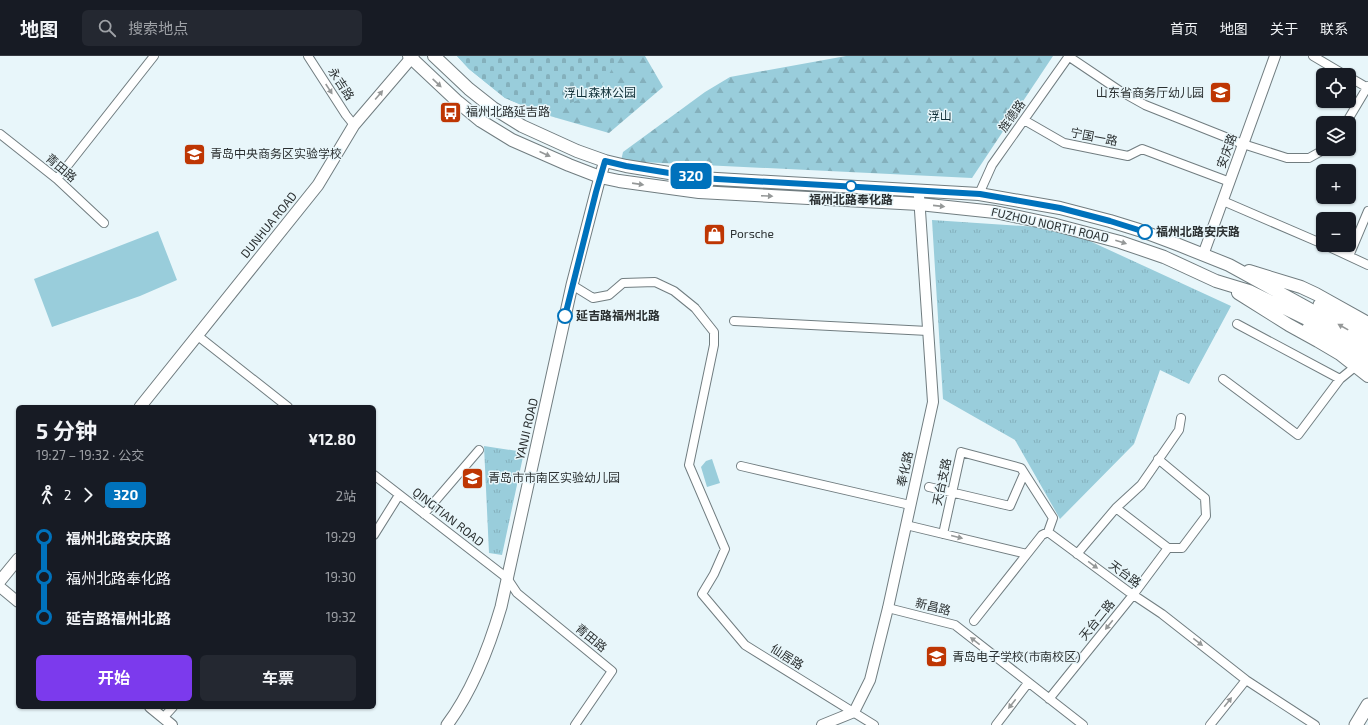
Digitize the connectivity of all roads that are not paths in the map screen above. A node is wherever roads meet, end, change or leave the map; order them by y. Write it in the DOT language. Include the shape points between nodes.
graph roads {
  1 [pos="154,56"];
  2 [pos="308,56"];
  3 [pos="434,56"];
  4 [pos="1069,56"];
  5 [pos="1275,56"];
  6 [pos="1313,56"];
  7 [pos="411,57"];
  8 [pos="1333,68"];
  9 [pos="1356,81"];
  10 [pos="1368,87"];
  11 [pos="1350,116"];
  12 [pos="1024,120"];
  13 [pos="354,125"];
  14 [pos="0,134"];
  15 [pos="1243,144"];
  16 [pos="1316,154"];
  17 [pos="605,161"];
  18 [pos="600,177"];
  19 [pos="57,180"];
  20 [pos="1230,182"];
  21 [pos="919,189"];
  22 [pos="980,194"];
  23 [pos="1223,201"];
  24 [pos="919,204"];
  25 [pos="1368,211"];
  26 [pos="104,223"];
  27 [pos="1316,241"];
  28 [pos="1341,252"];
  29 [pos="1203,255"];
  30 [pos="1349,256"];
  31 [pos="1368,264"];
  32 [pos="1229,265"];
  33 [pos="1258,273"];
  34 [pos="1216,281"];
  35 [pos="572,285"];
  36 [pos="1242,296"];
  37 [pos="1320,305"];
  38 [pos="734,321"];
  39 [pos="1368,323"];
  40 [pos="1237,324"];
  41 [pos="1309,328"];
  42 [pos="928,330"];
  43 [pos="1368,332"];
  44 [pos="198,336"];
  45 [pos="1368,343"];
  46 [pos="1368,355"];
  47 [pos="1362,365"];
  48 [pos="1368,376"];
  49 [pos="1223,379"];
  50 [pos="1340,379"];
  51 [pos="142,405"];
  52 [pos="285,405"];
  53 [pos="1181,418"];
  54 [pos="479,450"];
  55 [pos="1158,459"];
  56 [pos="741,466"];
  57 [pos="1024,474"];
  58 [pos="376,477"];
  59 [pos="929,487"];
  60 [pos="952,493"];
  61 [pos="399,495"];
  62 [pos="910,505"];
  63 [pos="1116,508"];
  64 [pos="424,514"];
  65 [pos="906,525"];
  66 [pos="376,532"];
  67 [pos="1048,532"];
  68 [pos="943,534"];
  69 [pos="1168,548"];
  70 [pos="1026,554"];
  71 [pos="1077,554"];
  72 [pos="16,561"];
  73 [pos="507,578"];
  74 [pos="0,581"];
  75 [pos="0,587"];
  76 [pos="1133,595"];
  77 [pos="16,600"];
  78 [pos="888,608"];
  79 [pos="974,621"];
  80 [pos="1246,680"];
  81 [pos="1028,682"];
  82 [pos="1049,699"];
  83 [pos="1368,705"];
  84 [pos="152,709"];
  85 [pos="171,709"];
  86 [pos="854,712"];
  87 [pos="1368,713"];
  88 [pos="1368,717"];
  89 [pos="163,718"];
  90 [pos="1312,724"];
  91 [pos="172,725"];
  92 [pos="447,725"];
  93 [pos="575,725"];
  94 [pos="822,725"];
  95 [pos="874,725"];
  96 [pos="996,725"];
  97 [pos="1083,725"];
  98 [pos="1210,725"];
  99 [pos="1357,725"];
  100 [pos="1362,725"];
  1 -- 19 [label="street"];
  2 -- 13 [label="street, 永吉路, one-way"];
  3 -- 17 [label="main road, FUZHOU NORTH ROAD" via="469,89 510,119"];
  4 -- 12 [label="street, 旌德路"];
  4 -- 15 [label="street" via="1145,105"];
  5 -- 15 [label="street, 安庆路"];
  6 -- 8 [label="street"];
  13 -- 7 [label="main road, DUNHUA ROAD, one-way"];
  7 -- 18 [label="main road, FUZHOU NORTH ROAD, one-way" via="481,121 512,140"];
  9 -- 10 [label="street"];
  10 -- 11 [label="street"];
  12 -- 20 [label="street, 宁国一路" via="1064,143 1128,156 1142,149"];
  12 -- 22 [label="street, 旌德路" via="992,165"];
  13 -- 44 [label="main road, DUNHUA ROAD" via="318,185"];
  14 -- 19 [label="street, 青田路"];
  15 -- 16 [label="street" via="1287,158 1309,158"];
  15 -- 20 [label="street, 安庆路"];
  17 -- 18 [label="main road, YANJI ROAD"];
  17 -- 21 [label="main road, FUZHOU NORTH ROAD" via="700,178"];
  18 -- 24 [label="main road, FUZHOU NORTH ROAD, one-way" via="699,192"];
  18 -- 35 [label="main road, YANJI ROAD"];
  19 -- 26 [label="street, 青田路"];
  20 -- 23 [label="street, 安庆路"];
  21 -- 22 [label="main road, FUZHOU NORTH ROAD"];
  21 -- 24 [label="street, 奉化路"];
  22 -- 29 [label="main road, FUZHOU NORTH ROAD" via="1060,208 1110,221"];
  23 -- 27 [label="street"];
  23 -- 29 [label="street, 安庆路"];
  24 -- 34 [label="main road, FUZHOU NORTH ROAD, one-way" via="995,212 1052,224 1164,257"];
  24 -- 42 [label="street, 奉化路"];
  25 -- 30 [label="street"];
  28 -- 30 [label="street"];
  29 -- 32 [label="main road, FUZHOU NORTH ROAD"];
  30 -- 31 [label="street"];
  32 -- 33 [label="main road"];
  45 -- 32 [label="main road, FUZHOU NORTH ROAD, one-way"];
  33 -- 37 [label="main road"];
  33 -- 39 [label="main road" via="1301,287"];
  34 -- 36 [label="main road"];
  34 -- 46 [label="main road, FUZHOU NORTH ROAD" via="1249,291 1291,311 1339,336"];
  35 -- 73 [label="main road, YANJI ROAD"];
  35 -- 86 [label="street, 仙居路" via="593,298 609,295 623,283 655,282 674,290 695,308 714,332 714,345 689,465 725,549 702,594 744,645"];
  36 -- 41 [label="main road"];
  36 -- 47 [label="main road"];
  37 -- 43 [label="highway"];
  38 -- 42 [label="street"];
  40 -- 50 [label="street"];
  41 -- 47 [label="highway" via="1348,350"];
  42 -- 62 [label="street, 奉化路" via="933,402"];
  44 -- 51 [label="main road, DUNHUA ROAD"];
  44 -- 52 [label="street"];
  47 -- 48 [label="main road"];
  47 -- 50 [label="street"];
  49 -- 50 [label="street" via="1298,435"];
  53 -- 55 [label="street" via="1178,430"];
  54 -- 64 [label="street"];
  55 -- 63 [label="street" via="1141,485"];
  55 -- 69 [label="street" via="1205,498 1206,516 1182,548"];
  56 -- 62 [label="street"];
  57 -- 60 [label="street" via="1010,506"];
  57 -- 60 [label="street, 天台支路" via="1021,468 961,452"];
  57 -- 67 [label="street, 天台支路" via="1053,518"];
  58 -- 61 [label="street, QINGTIAN ROAD"];
  59 -- 60 [label="street"];
  60 -- 68 [label="street, 天台支路"];
  61 -- 64 [label="street, QINGTIAN ROAD"];
  61 -- 66 [label="street"];
  62 -- 65 [label="street, 奉化路"];
  63 -- 69 [label="street"];
  63 -- 71 [label="street"];
  64 -- 73 [label="street, QINGTIAN ROAD"];
  65 -- 68 [label="street"];
  65 -- 78 [label="street, 奉化路"];
  67 -- 70 [label="street" via="1042,535"];
  67 -- 71 [label="street, 天台路"];
  68 -- 70 [label="street, one-way"];
  69 -- 76 [label="street, 天台二路"];
  70 -- 79 [label="street"];
  71 -- 76 [label="street, 天台路, one-way"];
  72 -- 74 [label="main road"];
  73 -- 92 [label="main road, YANJI ROAD" via="493,635 468,690"];
  73 -- 93 [label="street, 青田路" via="517,593 612,671"];
  75 -- 77 [label="street"];
  76 -- 80 [label="street, 天台路, one-way" via="1162,614"];
  76 -- 82 [label="street, 天台二路, one-way"];
  81 -- 78 [label="street, 新昌路, one-way" via="954,625"];
  78 -- 86 [label="street, 奉化路" via="870,680"];
  80 -- 90 [label="street, 天台路"];
  98 -- 80 [label="street, one-way"];
  81 -- 82 [label="street, 新昌路"];
  81 -- 96 [label="street, one-way"];
  82 -- 97 [label="street, 新昌路"];
  83 -- 99 [label="highway"];
  84 -- 89 [label="street"];
  85 -- 89 [label="street"];
  86 -- 94 [label="street"];
  86 -- 95 [label="street, 仙居路"];
  87 -- 99 [label="main road"];
  88 -- 100 [label="highway"];
  89 -- 91 [label="street"];
}
